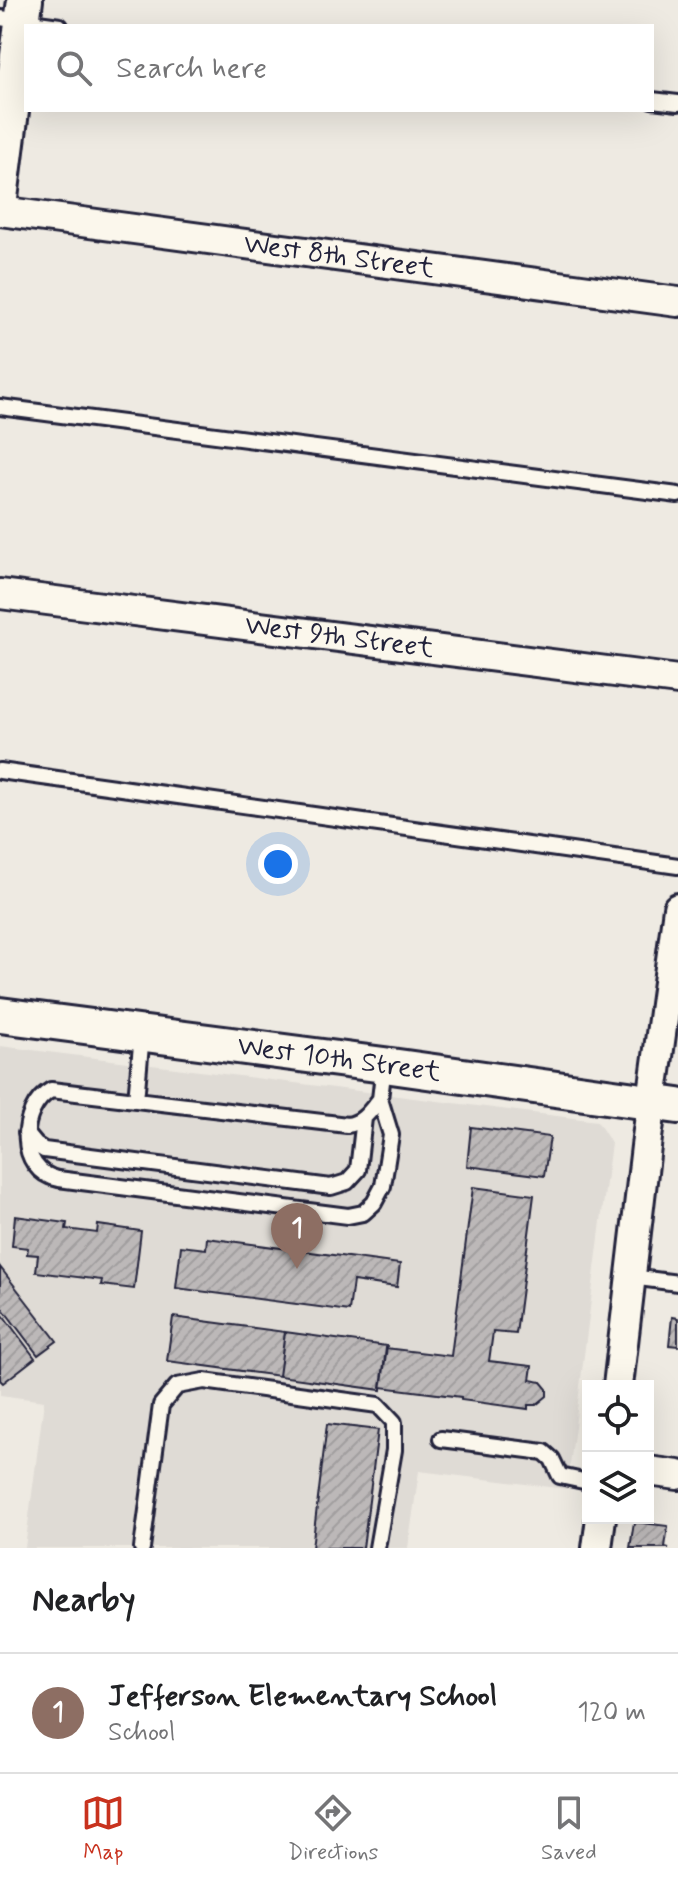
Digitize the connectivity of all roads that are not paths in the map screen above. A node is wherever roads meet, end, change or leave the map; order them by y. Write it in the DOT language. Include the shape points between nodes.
graph roads {
  1 [pos="16,13"];
  2 [pos="53,24"];
  3 [pos="654,100"];
  4 [pos="678,103"];
  5 [pos="0,198"];
  6 [pos="0,211"];
  7 [pos="678,302"];
  8 [pos="0,407"];
  9 [pos="678,495"];
  10 [pos="0,594"];
  11 [pos="678,680"];
  12 [pos="0,771"];
  13 [pos="678,866"];
  14 [pos="678,908"];
  15 [pos="0,1015"];
  16 [pos="142,1034"];
  17 [pos="384,1065"];
  18 [pos="380,1099"];
  19 [pos="136,1100"];
  20 [pos="665,1105"];
  21 [pos="364,1118"];
  22 [pos="26,1133"];
  23 [pos="631,1277"];
  24 [pos="678,1283"];
  25 [pos="619,1380"];
  26 [pos="441,1439"];
  27 [pos="654,1472"];
  28 [pos="678,1475"];
  29 [pos="582,1481"];
  30 [pos="600,1524"];
  31 [pos="142,1548"];
  32 [pos="377,1548"];
  33 [pos="597,1548"];
  1 -- 2 [label="lane"];
  1 -- 5 [label="street"];
  3 -- 4 [label="lane"];
  6 -- 7 [label="street, West 8th Street"];
  8 -- 9 [label="lane"];
  10 -- 11 [label="street, West 9th Street"];
  12 -- 13 [label="lane"];
  14 -- 20 [label="street"];
  15 -- 16 [label="street, West 10th Street"];
  16 -- 17 [label="street, West 10th Street"];
  16 -- 19 [label="lane"];
  17 -- 18 [label="lane"];
  17 -- 20 [label="street, West 10th Street"];
  18 -- 21 [label="lane"];
  18 -- 22 [label="lane" via="391,1135 383,1186 363,1213 348,1216 49,1177 33,1161"];
  19 -- 21 [label="lane" via="340,1125"];
  19 -- 22 [label="lane" via="51,1090 32,1108"];
  20 -- 23 [label="street"];
  21 -- 22 [label="lane" via="358,1170 347,1182 331,1187 44,1150"];
  23 -- 24 [label="lane"];
  23 -- 25 [label="street"];
  26 -- 29 [label="lane" via="544,1452 560,1476"];
  27 -- 28 [label="street"];
  30 -- 33 [label="street"];
  31 -- 32 [label="lane" via="161,1405 177,1386 204,1381 378,1405 394,1422 394,1450"];
}
